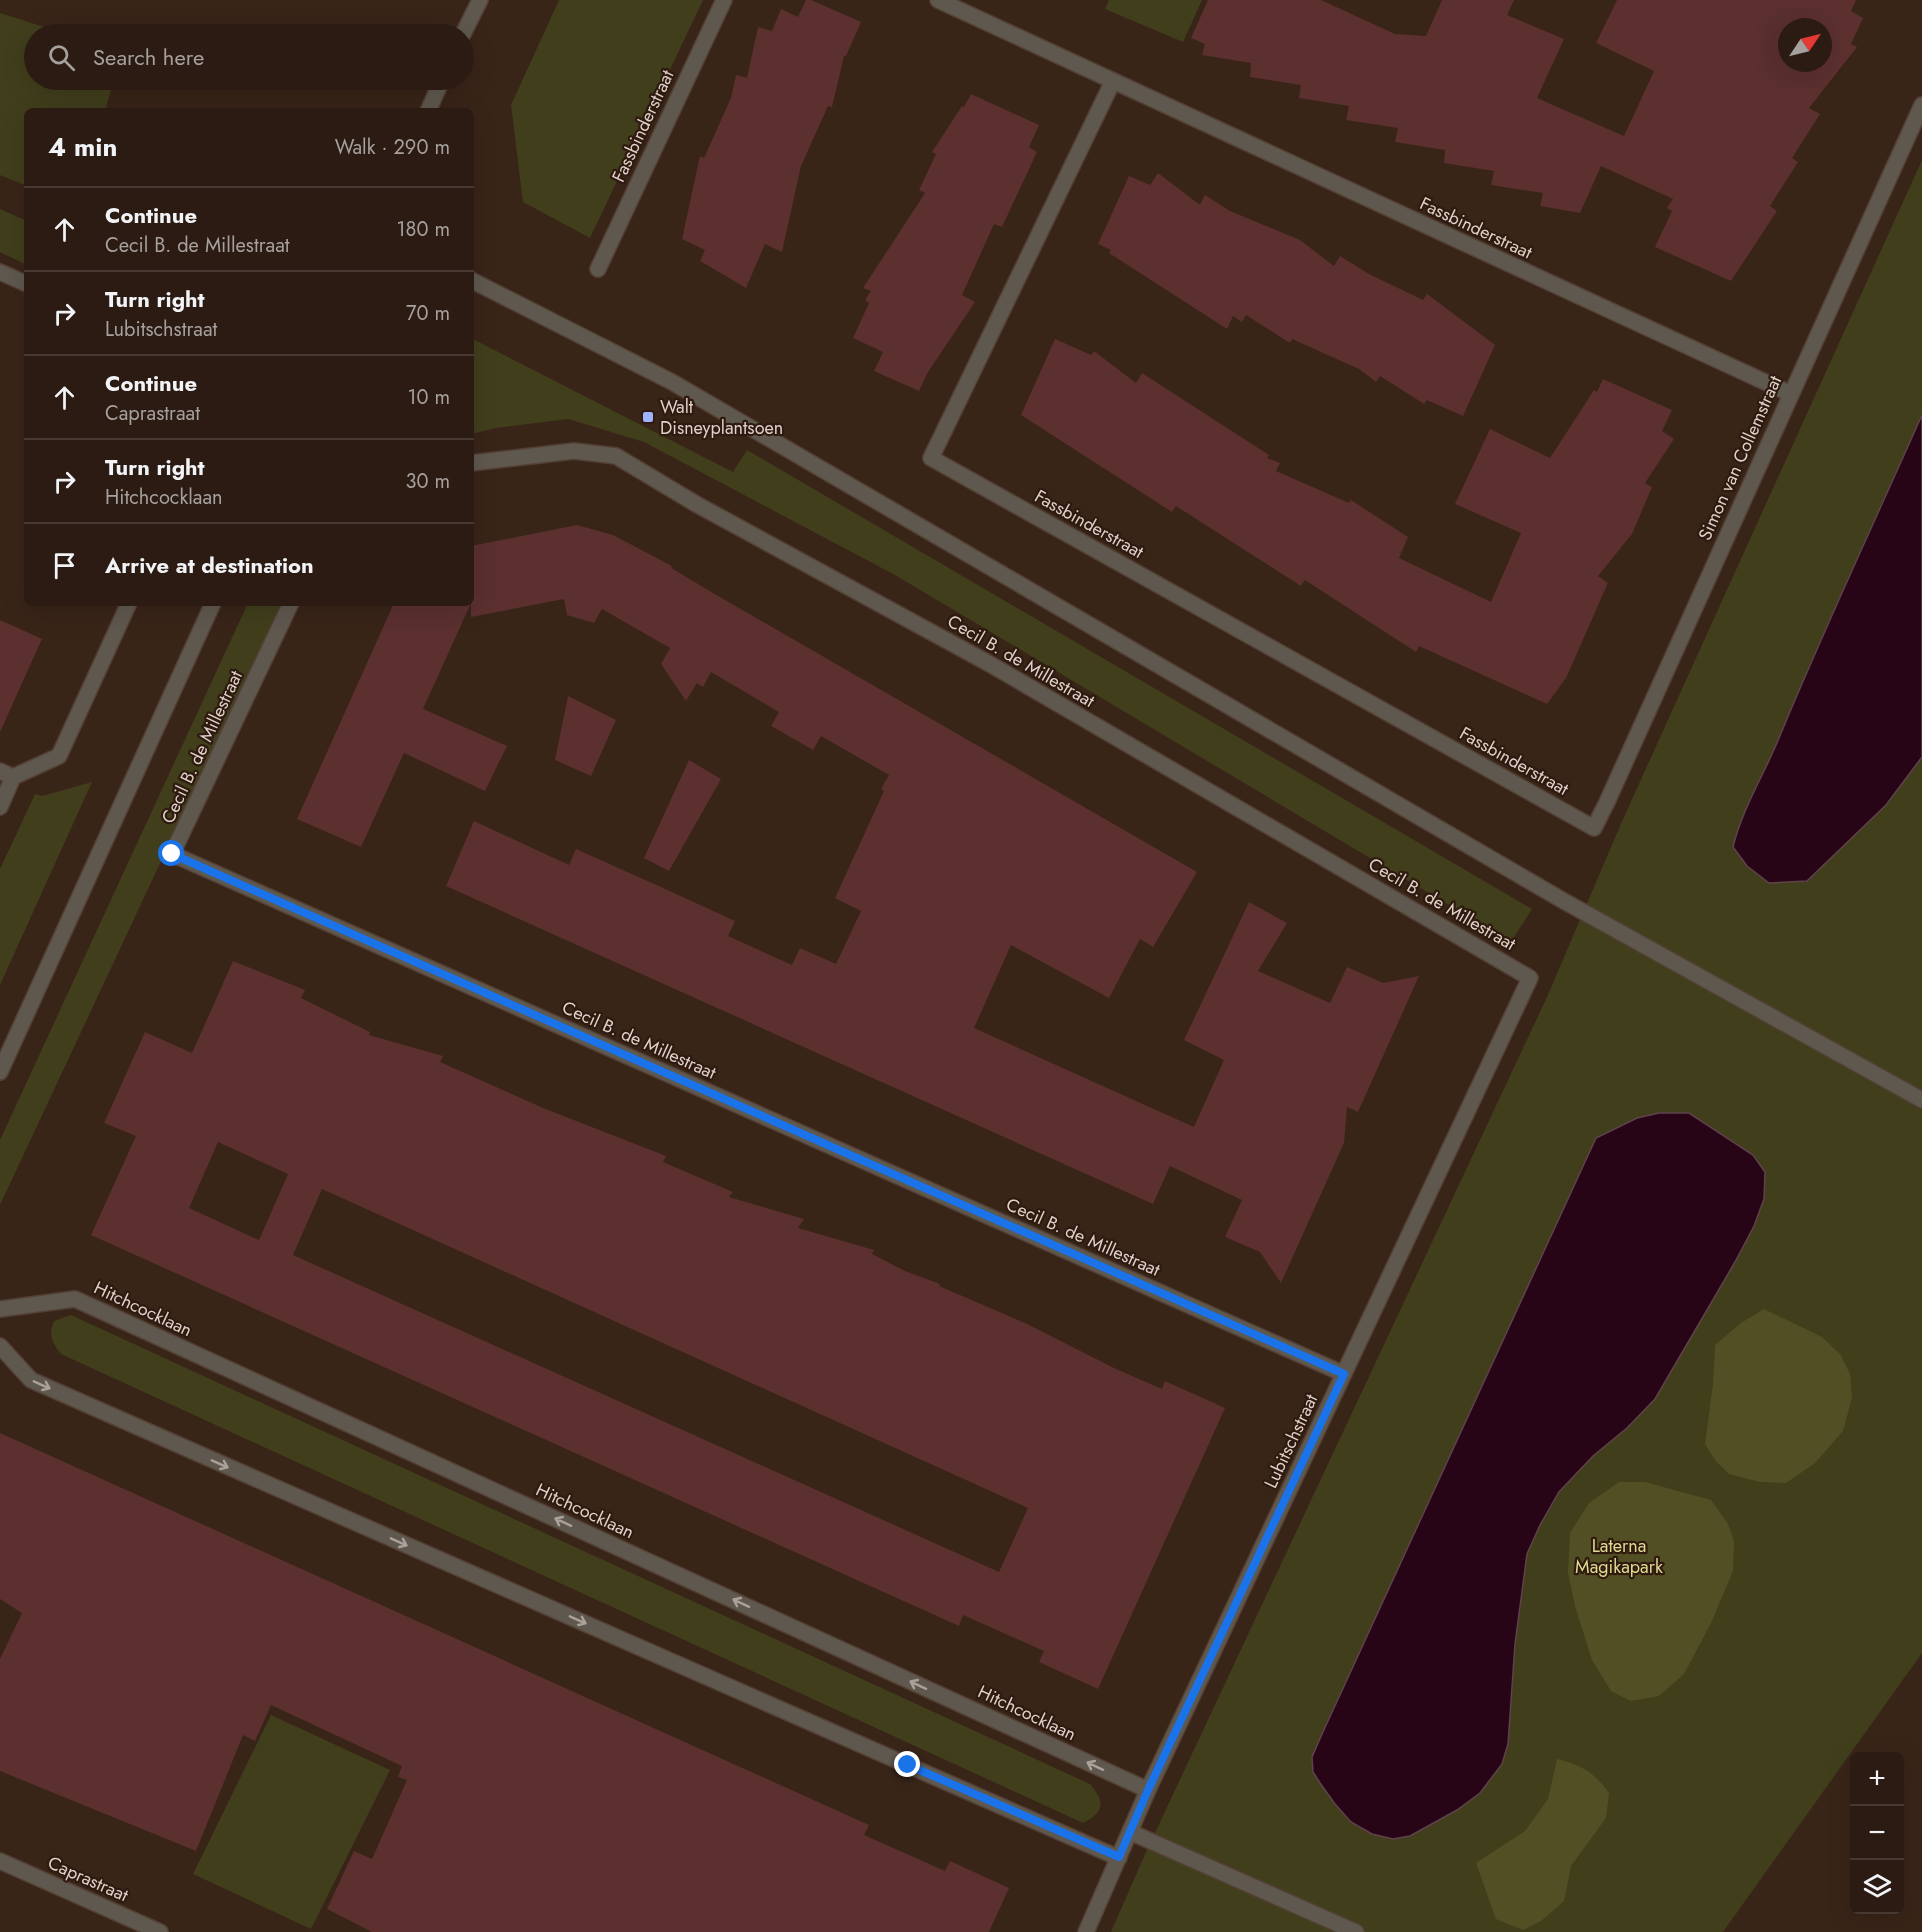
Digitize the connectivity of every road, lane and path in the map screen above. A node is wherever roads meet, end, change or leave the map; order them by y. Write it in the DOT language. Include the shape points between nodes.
graph roads {
  1 [pos="480,0"];
  2 [pos="724,0"];
  3 [pos="938,0"];
  4 [pos="468,24"];
  5 [pos="1113,81"];
  6 [pos="437,90"];
  7 [pos="1922,105"];
  8 [pos="429,108"];
  9 [pos="598,269"];
  10 [pos="0,272"];
  11 [pos="474,282"];
  12 [pos="24,283"];
  13 [pos="1791,394"];
  14 [pos="474,463"];
  15 [pos="128,606"];
  16 [pos="212,606"];
  17 [pos="290,606"];
  18 [pos="7,774"];
  19 [pos="0,807"];
  20 [pos="1594,828"];
  21 [pos="1530,978"];
  22 [pos="0,1072"];
  23 [pos="1922,1100"];
  24 [pos="0,1309"];
  25 [pos="0,1346"];
  26 [pos="1344,1374"];
  27 [pos="1148,1790"];
  28 [pos="1130,1832"];
  29 [pos="1119,1857"];
  30 [pos="0,1862"];
  31 [pos="160,1932"];
  32 [pos="1086,1932"];
  33 [pos="1356,1932"];
  1 -- 4 [label="street"];
  2 -- 9 [label="street, Fassbinderstraat"];
  3 -- 5 [label="street, Fassbinderstraat"];
  5 -- 13 [label="street, Fassbinderstraat"];
  5 -- 20 [label="street, Fassbinderstraat" via="931,458"];
  6 -- 8 [label="street"];
  7 -- 13 [label="street, Simon van Collemstraat"];
  10 -- 12 [label="street"];
  11 -- 23 [label="street" via="672,382 1562,900"];
  13 -- 20 [label="street, Simon van Collemstraat"];
  14 -- 21 [label="street, Cecil B. de Millestraat" via="574,451 616,456 696,504 988,663"];
  15 -- 18 [label="street" via="59,756"];
  16 -- 22 [label="street"];
  17 -- 26 [label="street, Cecil B. de Millestraat" via="172,854"];
  18 -- 19 [label="street"];
  21 -- 26 [label="street, Lubitschstraat"];
  27 -- 24 [label="street, Hitchcocklaan, one-way" via="75,1299"];
  25 -- 29 [label="street, one-way" via="31,1380"];
  26 -- 27 [label="street, Lubitschstraat"];
  27 -- 28 [label="street"];
  28 -- 29 [label="street"];
  28 -- 33 [label="street"];
  29 -- 32 [label="street"];
  30 -- 31 [label="street, Caprastraat"];
}
